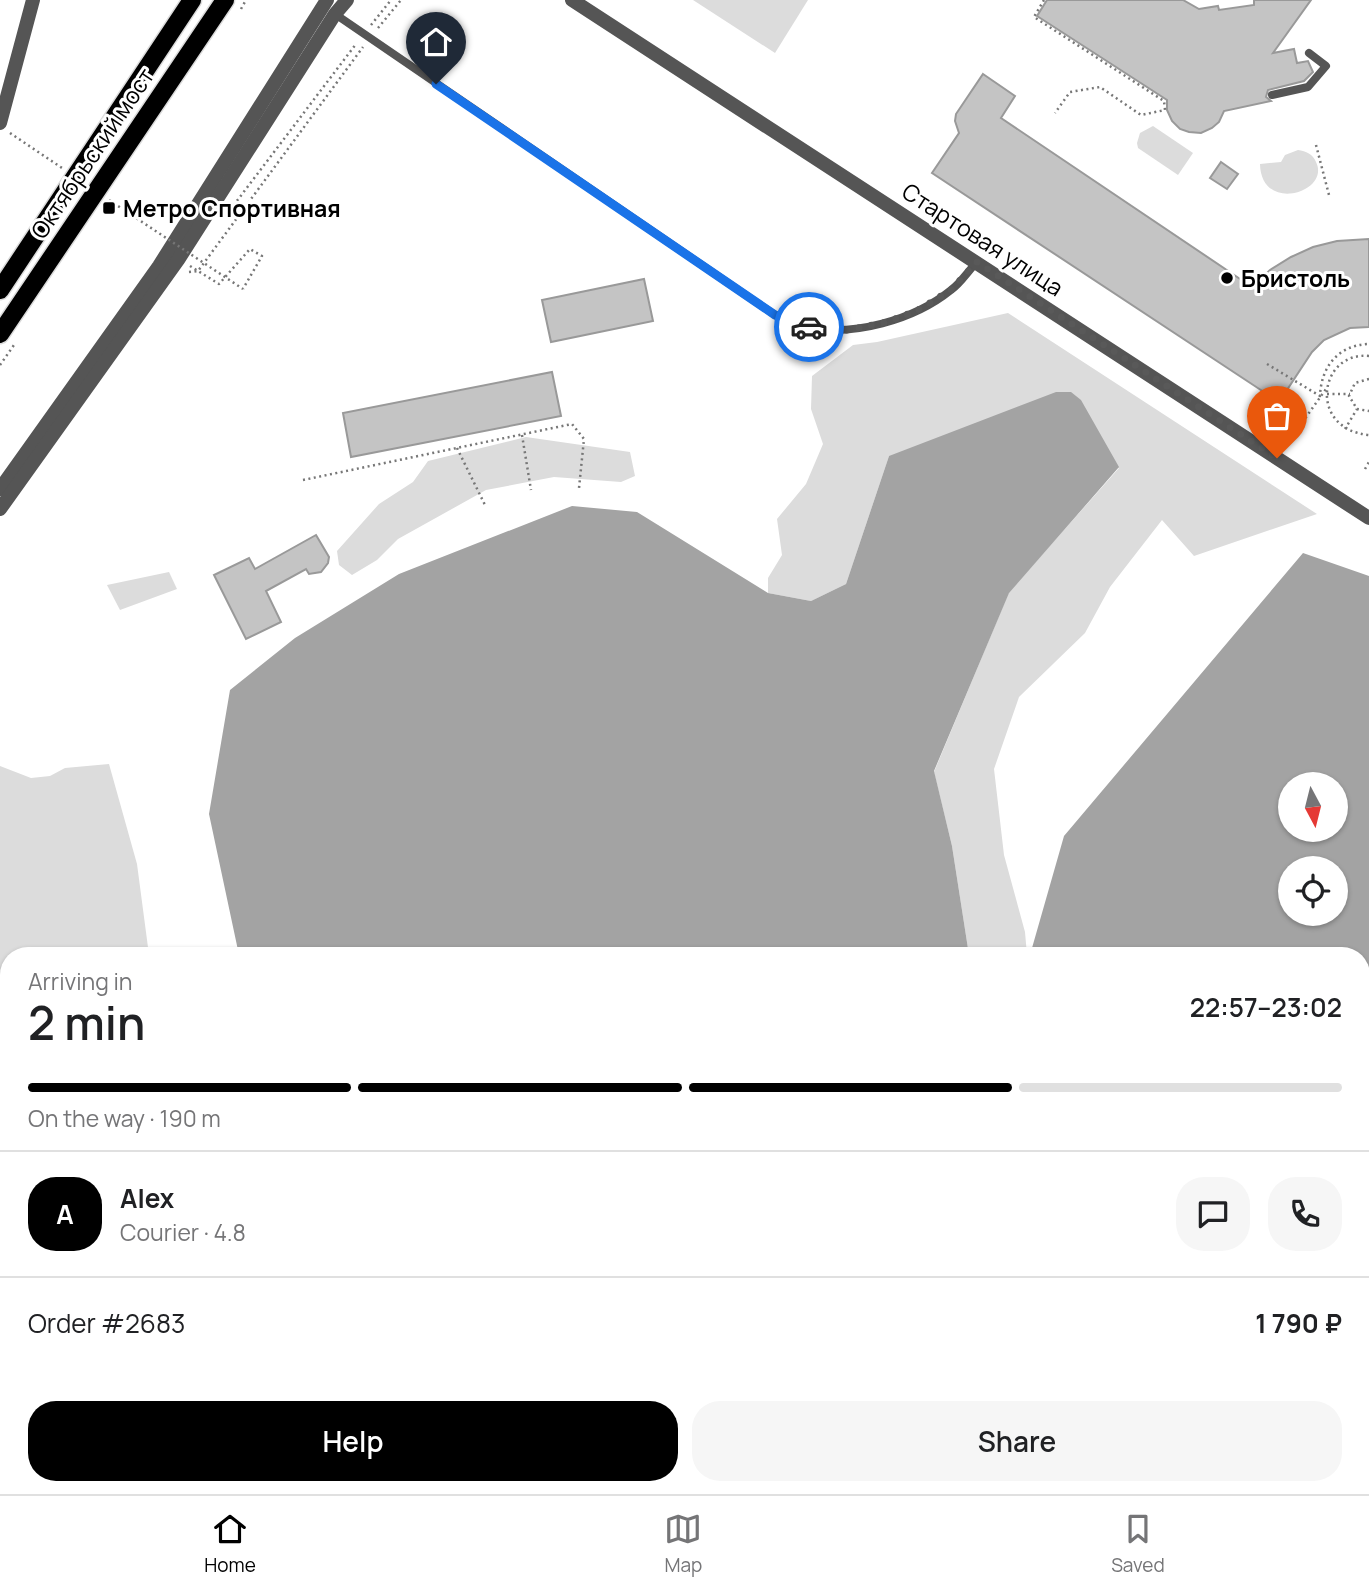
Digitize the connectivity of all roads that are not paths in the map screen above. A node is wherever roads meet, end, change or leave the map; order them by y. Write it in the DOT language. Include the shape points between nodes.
graph roads {
  1 [pos="33,0"];
  2 [pos="191,0"];
  3 [pos="225,0"];
  4 [pos="327,0"];
  5 [pos="347,0"];
  6 [pos="572,0"];
  7 [pos="335,14"];
  8 [pos="1309,53"];
  9 [pos="1272,95"];
  10 [pos="5,128"];
  11 [pos="977,262"];
  12 [pos="0,290"];
  13 [pos="0,334"];
  14 [pos="0,489"];
  15 [pos="0,509"];
  16 [pos="1369,518"];
  1 -- 10 [label="street"];
  2 -- 12 [label="main road, Октябрьский мост"];
  3 -- 13 [label="main road, Октябрьский мост"];
  4 -- 14 [label="street" via="159,266"];
  5 -- 7 [label="street"];
  6 -- 11 [label="street, Стартовая улица"];
  7 -- 11 [label="lane" via="775,315 806,327 847,330 888,322 951,290"];
  7 -- 15 [label="street" via="178,260"];
  8 -- 9 [label="lane" via="1326,66 1308,87"];
  11 -- 16 [label="street, Стартовая улица"];
}
